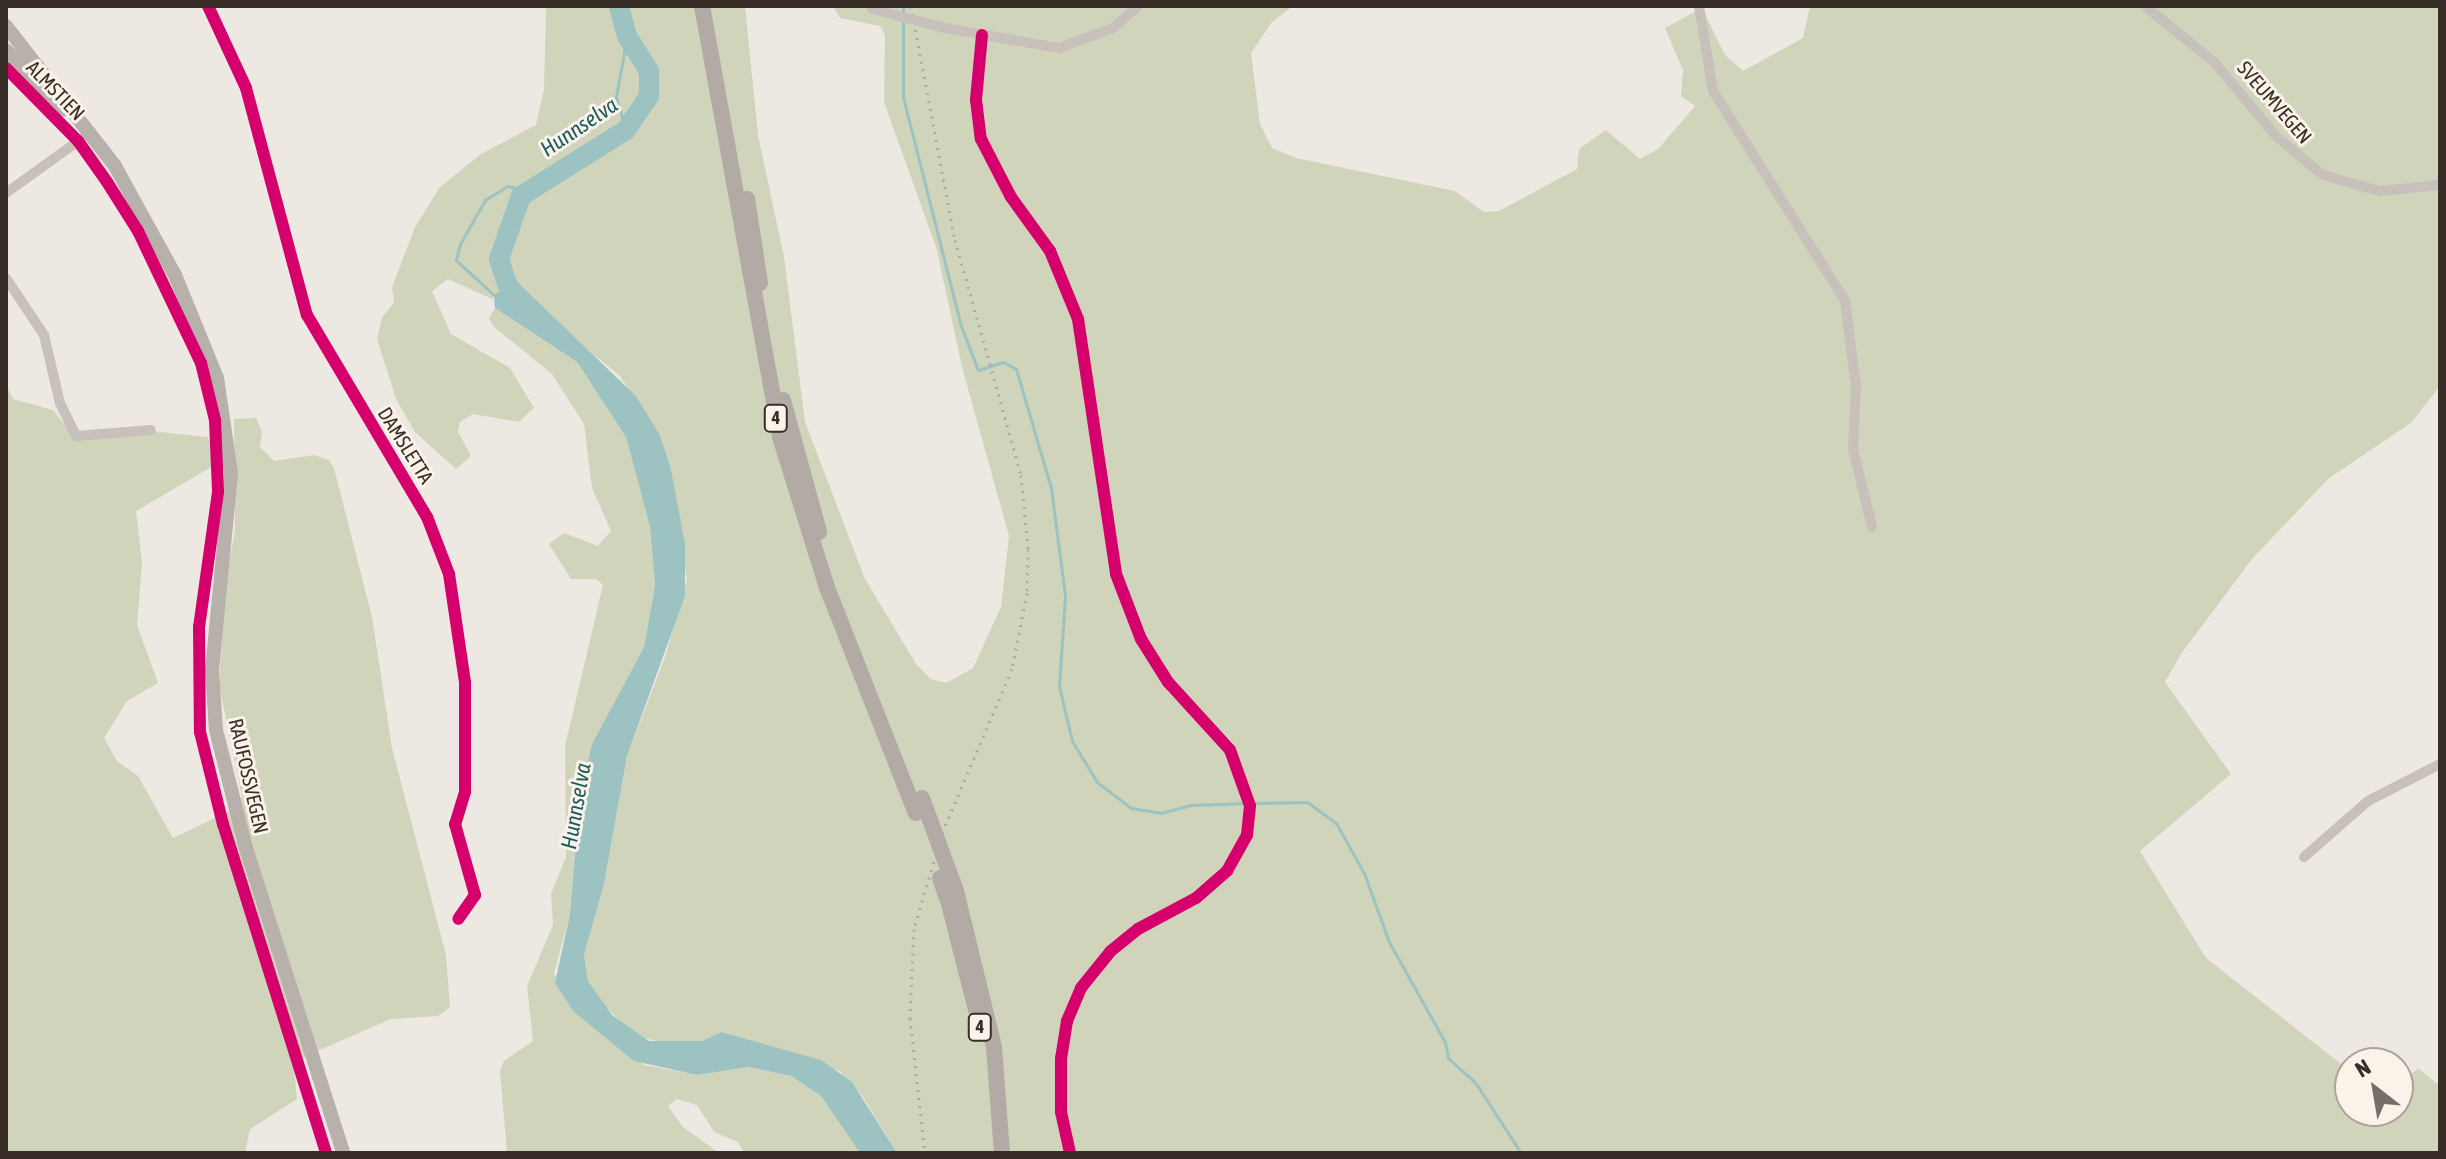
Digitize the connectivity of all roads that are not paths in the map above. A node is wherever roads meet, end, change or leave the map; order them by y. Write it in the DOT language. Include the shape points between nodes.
graph roads {
  1 [pos="208,6"];
  2 [pos="702,6"];
  3 [pos="713,6"];
  4 [pos="1138,6"];
  5 [pos="1699,6"];
  6 [pos="2145,6"];
  7 [pos="869,8"];
  8 [pos="6,26"];
  9 [pos="982,35"];
  10 [pos="6,50"];
  11 [pos="6,68"];
  12 [pos="85,136"];
  13 [pos="2440,185"];
  14 [pos="6,193"];
  15 [pos="6,278"];
  16 [pos="151,430"];
  17 [pos="1872,527"];
  18 [pos="2440,764"];
  19 [pos="919,805"];
  20 [pos="2304,857"];
  21 [pos="953,897"];
  22 [pos="458,919"];
  23 [pos="343,1153"];
  24 [pos="991,1153"];
  25 [pos="1002,1153"];
  26 [pos="1070,1153"];
  1 -- 22 [label="street, DAMSLETTA" via="246,88 307,315 427,517 449,574 465,682 465,792 455,824 475,895"];
  2 -- 19 [label="highway, 4" via="780,437 826,585"];
  3 -- 19 [label="highway, 4" via="768,329 795,448 847,610"];
  4 -- 9 [label="street" via="1113,28 1059,48"];
  5 -- 17 [label="street" via="1713,91 1845,301 1856,387 1853,448"];
  6 -- 13 [label="street, SVEUMVEGEN" via="2214,62 2277,137 2323,175 2380,191"];
  7 -- 9 [label="street, bridge"];
  8 -- 12 [label="main road, RAUFOSSVEGEN"];
  9 -- 26 [label="street" via="976,100 981,139 1011,197 1050,251 1078,319 1116,574 1141,639 1168,682 1230,750 1250,806 1247,835 1227,871 1196,898 1129,937 1081,988 1067,1021 1061,1058 1061,1112"];
  10 -- 12 [label="main road, RAUFOSSVEGEN"];
  11 -- 12 [label="street, ALMSTIEN"];
  12 -- 14 [label="street"];
  12 -- 23 [label="main road, RAUFOSSVEGEN" via="120,178 194,315 222,398 231,482 212,657 216,730 245,845"];
  15 -- 16 [label="street" via="44,335 65,417 76,436"];
  18 -- 20 [label="street" via="2368,801"];
  19 -- 21 [label="highway, 4, bridge"];
  21 -- 24 [label="highway, 4" via="977,1012"];
  21 -- 25 [label="highway, 4" via="986,1003"];
}
